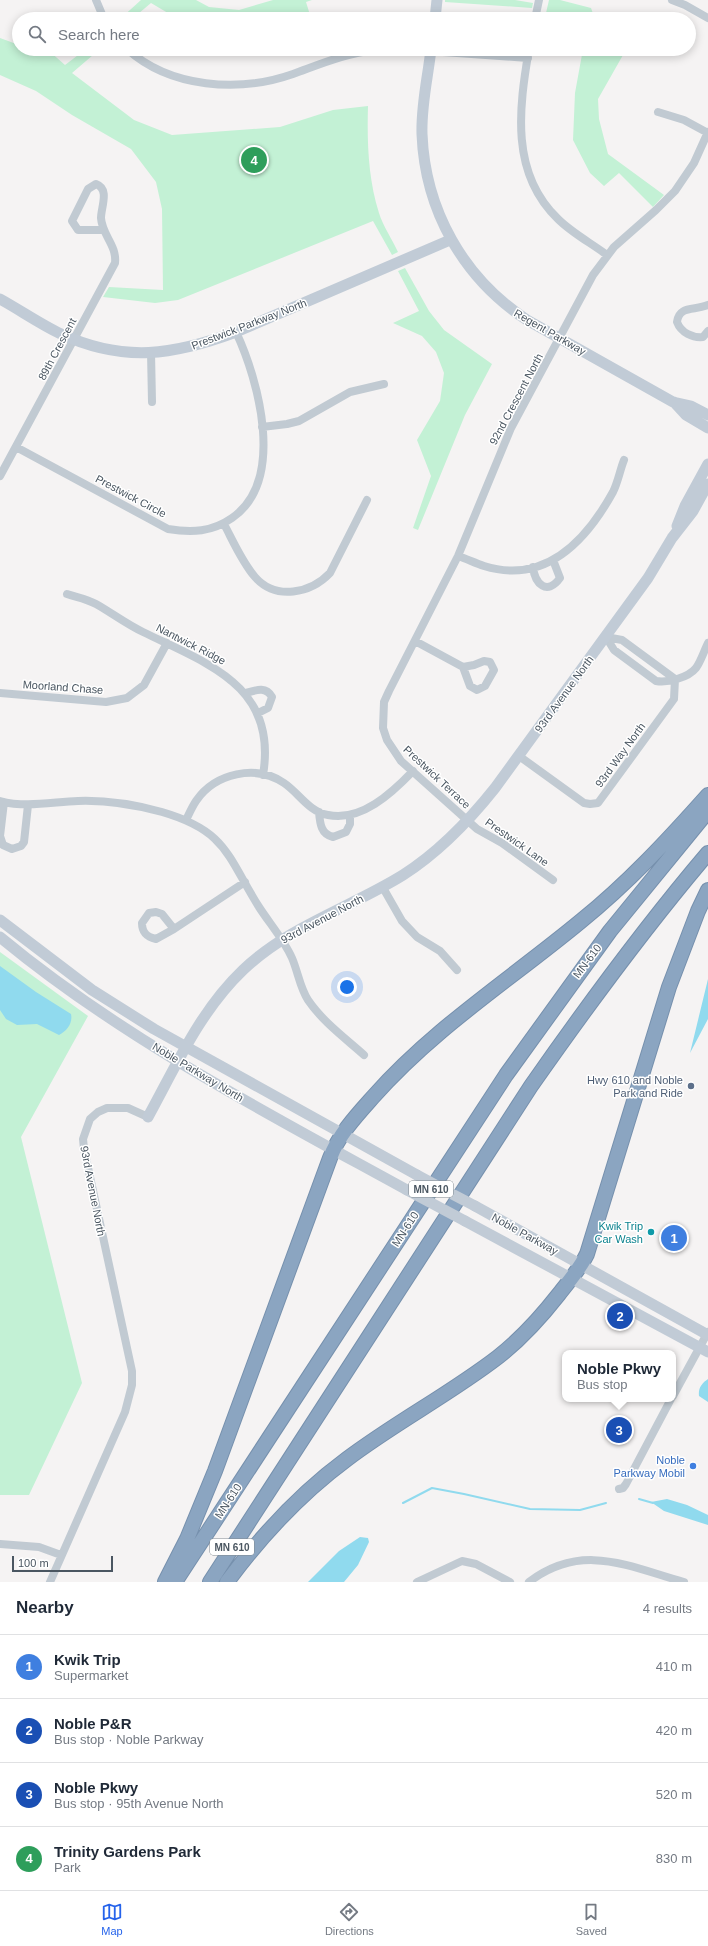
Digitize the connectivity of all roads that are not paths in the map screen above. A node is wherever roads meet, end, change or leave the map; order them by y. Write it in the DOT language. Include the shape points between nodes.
graph roads {
  1 [pos="96,0"];
  2 [pos="437,0"];
  3 [pos="539,0"];
  4 [pos="672,0"];
  5 [pos="101,12"];
  6 [pos="436,12"];
  7 [pos="536,12"];
  8 [pos="708,18"];
  9 [pos="136,56"];
  10 [pos="342,56"];
  11 [pos="430,56"];
  12 [pos="504,56"];
  13 [pos="528,58"];
  14 [pos="658,112"];
  15 [pos="708,133"];
  16 [pos="103,230"];
  17 [pos="450,240"];
  18 [pos="607,255"];
  19 [pos="0,299"];
  20 [pos="708,305"];
  21 [pos="708,331"];
  22 [pos="236,332"];
  23 [pos="75,339"];
  24 [pos="560,339"];
  25 [pos="151,352"];
  26 [pos="384,384"];
  27 [pos="152,402"];
  28 [pos="673,402"];
  29 [pos="708,415"];
  30 [pos="262,427"];
  31 [pos="708,428"];
  32 [pos="16,447"];
  33 [pos="624,460"];
  34 [pos="708,464"];
  35 [pos="0,476"];
  36 [pos="708,484"];
  37 [pos="367,500"];
  38 [pos="224,524"];
  39 [pos="672,538"];
  40 [pos="458,556"];
  41 [pos="553,560"];
  42 [pos="533,567"];
  43 [pos="67,594"];
  44 [pos="606,637"];
  45 [pos="415,641"];
  46 [pos="167,643"];
  47 [pos="708,643"];
  48 [pos="463,667"];
  49 [pos="675,679"];
  50 [pos="0,693"];
  51 [pos="246,693"];
  52 [pos="384,702"];
  53 [pos="258,713"];
  54 [pos="519,756"];
  55 [pos="412,771"];
  56 [pos="263,775"];
  57 [pos="708,796"];
  58 [pos="2,802"];
  59 [pos="28,805"];
  60 [pos="708,811"];
  61 [pos="319,812"];
  62 [pos="350,816"];
  63 [pos="186,820"];
  64 [pos="468,820"];
  65 [pos="708,853"];
  66 [pos="553,880"];
  67 [pos="245,882"];
  68 [pos="382,886"];
  69 [pos="708,890"];
  70 [pos="0,920"];
  71 [pos="174,929"];
  72 [pos="0,937"];
  73 [pos="282,939"];
  74 [pos="457,970"];
  75 [pos="185,1048"];
  76 [pos="364,1056"];
  77 [pos="178,1061"];
  78 [pos="148,1117"];
  79 [pos="342,1134"];
  80 [pos="333,1149"];
  81 [pos="407,1190"];
  82 [pos="582,1265"];
  83 [pos="571,1279"];
  84 [pos="708,1334"];
  85 [pos="704,1349"];
  86 [pos="676,1391"];
  87 [pos="669,1402"];
  88 [pos="619,1489"];
  89 [pos="0,1544"];
  90 [pos="61,1555"];
  91 [pos="50,1582"];
  92 [pos="165,1582"];
  93 [pos="175,1582"];
  94 [pos="210,1582"];
  95 [pos="227,1582"];
  96 [pos="417,1582"];
  97 [pos="510,1582"];
  98 [pos="529,1582"];
  99 [pos="684,1582"];
  1 -- 5 [label="street"];
  2 -- 6 [label="street"];
  3 -- 7 [label="street"];
  4 -- 8 [label="street"];
  9 -- 10 [label="street" via="147,64 177,77 216,85 236,85 274,80"];
  11 -- 17 [label="street, Regent Parkway" via="423,112 423,151 431,193"];
  12 -- 13 [label="street"];
  13 -- 18 [label="street" via="520,132 524,163 530,178 538,194 558,219"];
  14 -- 15 [label="street" via="684,120"];
  15 -- 18 [label="street, 92nd Crescent North" via="694,163 674,191 656,210 626,234"];
  16 -- 16 [label="street, 89th Crescent" via="78,230 72,221 88,189 96,184 104,190 101,207"];
  16 -- 23 [label="street, 89th Crescent" via="114,249 114,263"];
  17 -- 22 [label="street, Prestwick Parkway North"];
  17 -- 24 [label="street, Regent Parkway" via="468,266 501,301"];
  18 -- 24 [label="street, 92nd Crescent North" via="593,275"];
  19 -- 23 [label="street, Prestwick Parkway North"];
  20 -- 21 [label="street" via="682,310 677,322 683,331 697,338 703,337"];
  22 -- 25 [label="street, Prestwick Parkway North" via="191,347"];
  22 -- 30 [label="street, Prestwick Circle" via="257,391"];
  23 -- 25 [label="street, Prestwick Parkway North" via="110,349"];
  23 -- 32 [label="street, 89th Crescent"];
  24 -- 28 [label="street, Regent Parkway"];
  24 -- 40 [label="street, 92nd Crescent North" via="504,444"];
  25 -- 27 [label="street"];
  26 -- 30 [label="street" via="350,392 299,421"];
  28 -- 29 [label="street, Regent Parkway" via="691,406"];
  28 -- 31 [label="street, Regent Parkway" via="686,415"];
  30 -- 38 [label="street, Prestwick Circle" via="263,465 255,493 242,510"];
  32 -- 35 [label="street, 89th Crescent"];
  32 -- 38 [label="street, Prestwick Circle" via="168,529 197,532"];
  33 -- 41 [label="street" via="613,491 592,524 572,548"];
  34 -- 39 [label="street, 93rd Avenue North" via="685,506"];
  36 -- 39 [label="street, 93rd Avenue North" via="693,511"];
  37 -- 38 [label="street" via="330,573 322,582 300,592 276,590 256,578"];
  39 -- 44 [label="street, 93rd Avenue North" via="648,578"];
  40 -- 42 [label="street" via="500,569"];
  40 -- 45 [label="street, 92nd Crescent North"];
  41 -- 42 [label="street"];
  41 -- 42 [label="street" via="560,578 552,586 540,584 534,576"];
  43 -- 46 [label="street, Nantwick Ridge" via="94,603 142,632"];
  44 -- 49 [label="street" via="622,640"];
  44 -- 49 [label="street" via="614,650 656,681"];
  44 -- 54 [label="street, 93rd Avenue North"];
  45 -- 48 [label="street"];
  45 -- 52 [label="street, 92nd Crescent North"];
  46 -- 50 [label="street, Moorland Chase" via="144,685 127,698 106,702"];
  46 -- 51 [label="street, Nantwick Ridge" via="188,652 226,675"];
  47 -- 49 [label="street" via="696,669"];
  49 -- 54 [label="street, 93rd Way North" via="674,699 598,803 584,803"];
  51 -- 53 [label="street, Nantwick Ridge"];
  51 -- 53 [label="street" via="260,689 272,697 268,708"];
  52 -- 55 [label="street, Prestwick Terrace" via="384,728 387,740 401,761"];
  53 -- 56 [label="street, Nantwick Ridge" via="266,750"];
  54 -- 64 [label="street, 93rd Avenue North"];
  55 -- 62 [label="street" via="390,793"];
  55 -- 64 [label="street, Prestwick Terrace"];
  56 -- 61 [label="street" via="284,783 306,804"];
  56 -- 63 [label="street" via="238,774 214,783 196,801"];
  57 -- 79 [label="highway" via="646,863 602,904 463,1012 420,1049 383,1086"];
  58 -- 59 [label="street"];
  58 -- 59 [label="street" via="0,836 3,845 12,849 24,842"];
  59 -- 63 [label="street" via="81,801 108,802 161,812"];
  60 -- 93 [label="highway, MN-610 / MN 610" via="610,931 514,1063"];
  61 -- 62 [label="street" via="326,815"];
  61 -- 62 [label="street" via="321,828 334,837 346,832"];
  63 -- 67 [label="street" via="212,836 223,847 233,859"];
  64 -- 66 [label="street, Prestwick Lane"];
  64 -- 68 [label="street, 93rd Avenue North" via="434,853"];
  65 -- 94 [label="highway, MN 610" via="577,1020 531,1086"];
  67 -- 71 [label="street"];
  67 -- 73 [label="street"];
  68 -- 73 [label="street, 93rd Avenue North"];
  68 -- 74 [label="street" via="402,921 417,937 440,951"];
  69 -- 82 [label="highway" via="666,994"];
  70 -- 75 [label="street, Noble Parkway North" via="92,990"];
  72 -- 77 [label="street, Noble Parkway North" via="92,1005"];
  73 -- 75 [label="street, 93rd Avenue North" via="243,970 223,991"];
  73 -- 76 [label="street" via="292,957 307,998"];
  75 -- 77 [label="street, 93rd Avenue North"];
  75 -- 79 [label="street, Noble Parkway North"];
  77 -- 78 [label="street, 93rd Avenue North"];
  77 -- 80 [label="street, Noble Parkway North" via="253,1106"];
  78 -- 90 [label="street, 93rd Avenue North" via="128,1108 107,1108 90,1119 83,1139 130,1358 132,1385 125,1412"];
  79 -- 80 [label="highway"];
  79 -- 82 [label="street, Noble Parkway, bridge"];
  80 -- 81 [label="street, Noble Parkway North"];
  80 -- 92 [label="highway" via="232,1428 194,1523"];
  81 -- 83 [label="street, Noble Parkway, bridge"];
  82 -- 83 [label="highway"];
  82 -- 84 [label="street, Noble Parkway"];
  83 -- 85 [label="street, Noble Parkway"];
  83 -- 95 [label="highway" via="531,1327 499,1357 372,1441 311,1489 263,1537"];
  84 -- 85 [label="street"];
  85 -- 86 [label="street"];
  87 -- 88 [label="street" via="626,1484"];
  89 -- 90 [label="street" via="39,1547"];
  90 -- 91 [label="street, 93rd Avenue North"];
  96 -- 97 [label="street" via="462,1561 476,1564"];
  98 -- 99 [label="street" via="555,1566 586,1560 611,1562"];
}
